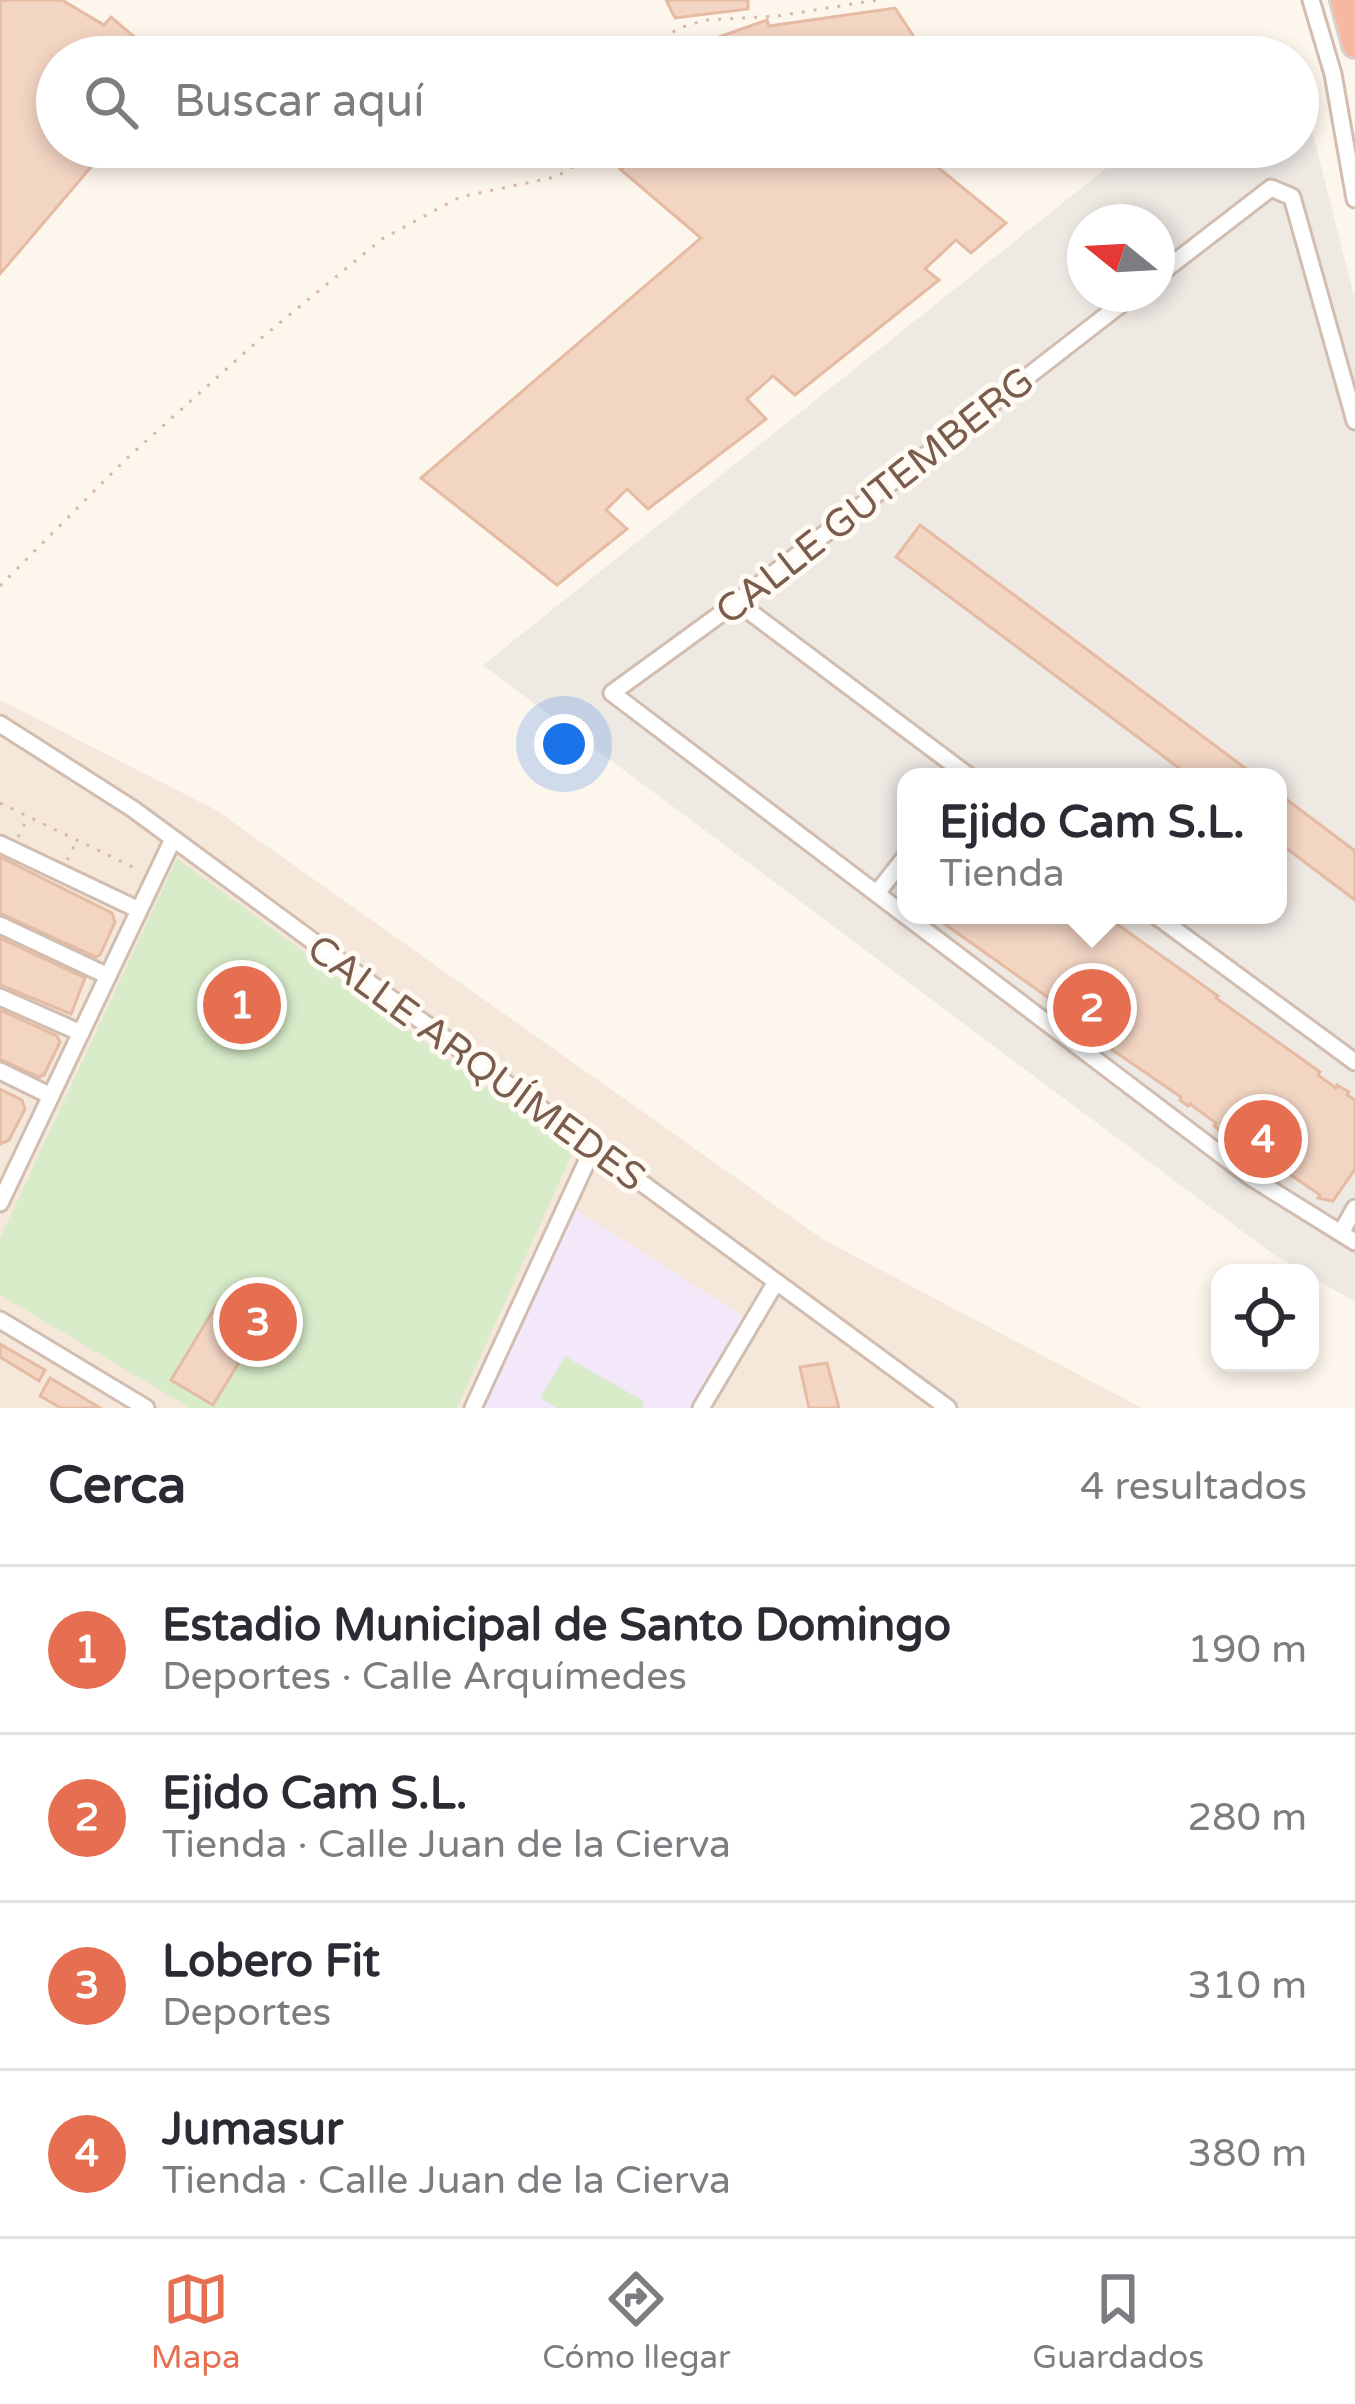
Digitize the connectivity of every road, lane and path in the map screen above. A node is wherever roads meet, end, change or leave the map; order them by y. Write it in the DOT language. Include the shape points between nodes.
graph roads {
  1 [pos="877,0"];
  2 [pos="1311,0"];
  3 [pos="1343,0"];
  4 [pos="667,36"];
  5 [pos="1355,45"];
  6 [pos="567,168"];
  7 [pos="1355,199"];
  8 [pos="1175,263"];
  9 [pos="1111,312"];
  10 [pos="1355,421"];
  11 [pos="0,586"];
  12 [pos="737,602"];
  13 [pos="0,724"];
  14 [pos="957,768"];
  15 [pos="0,803"];
  16 [pos="28,817"];
  17 [pos="173,839"];
  18 [pos="77,840"];
  19 [pos="6,847"];
  20 [pos="897,867"];
  21 [pos="61,872"];
  22 [pos="155,877"];
  23 [pos="877,893"];
  24 [pos="897,908"];
  25 [pos="139,910"];
  26 [pos="918,924"];
  27 [pos="1167,924"];
  28 [pos="0,925"];
  29 [pos="108,976"];
  30 [pos="0,997"];
  31 [pos="81,1033"];
  32 [pos="1355,1062"];
  33 [pos="0,1071"];
  34 [pos="51,1096"];
  35 [pos="593,1148"];
  36 [pos="0,1152"];
  37 [pos="20,1162"];
  38 [pos="0,1203"];
  39 [pos="1355,1208"];
  40 [pos="1348,1238"];
  41 [pos="776,1282"];
  42 [pos="0,1321"];
  43 [pos="146,1408"];
  44 [pos="473,1408"];
  45 [pos="701,1408"];
  46 [pos="948,1408"];
  1 -- 4 [label="path" via="706,20"];
  2 -- 7 [label="street"];
  3 -- 5 [label="highway"];
  6 -- 11 [label="path" via="460,197 382,239 126,459"];
  8 -- 10 [label="street" via="1271,188 1292,197"];
  9 -- 12 [label="street, CALLE GUTEMBERG"];
  12 -- 14 [label="street"];
  12 -- 23 [label="street, CALLE GUTEMBERG" via="612,693"];
  13 -- 17 [label="street, CALLE ARQUÍMEDES"];
  15 -- 16 [label="path"];
  16 -- 18 [label="path"];
  16 -- 19 [label="path"];
  17 -- 22 [label="street"];
  17 -- 35 [label="street, CALLE ARQUÍMEDES"];
  18 -- 21 [label="path"];
  18 -- 22 [label="path"];
  19 -- 21 [label="street"];
  20 -- 23 [label="street"];
  21 -- 25 [label="street"];
  22 -- 25 [label="street"];
  23 -- 24 [label="street"];
  25 -- 29 [label="street"];
  26 -- 40 [label="street" via="1249,1175"];
  27 -- 32 [label="street"];
  28 -- 29 [label="street"];
  29 -- 31 [label="street"];
  30 -- 31 [label="street"];
  31 -- 34 [label="street"];
  33 -- 34 [label="street"];
  34 -- 37 [label="street"];
  35 -- 41 [label="street, CALLE ARQUÍMEDES"];
  35 -- 44 [label="street"];
  36 -- 37 [label="street"];
  37 -- 38 [label="street"];
  39 -- 40 [label="street"];
  41 -- 45 [label="street"];
  41 -- 46 [label="street, CALLE ARQUÍMEDES"];
  42 -- 43 [label="street"];
}
